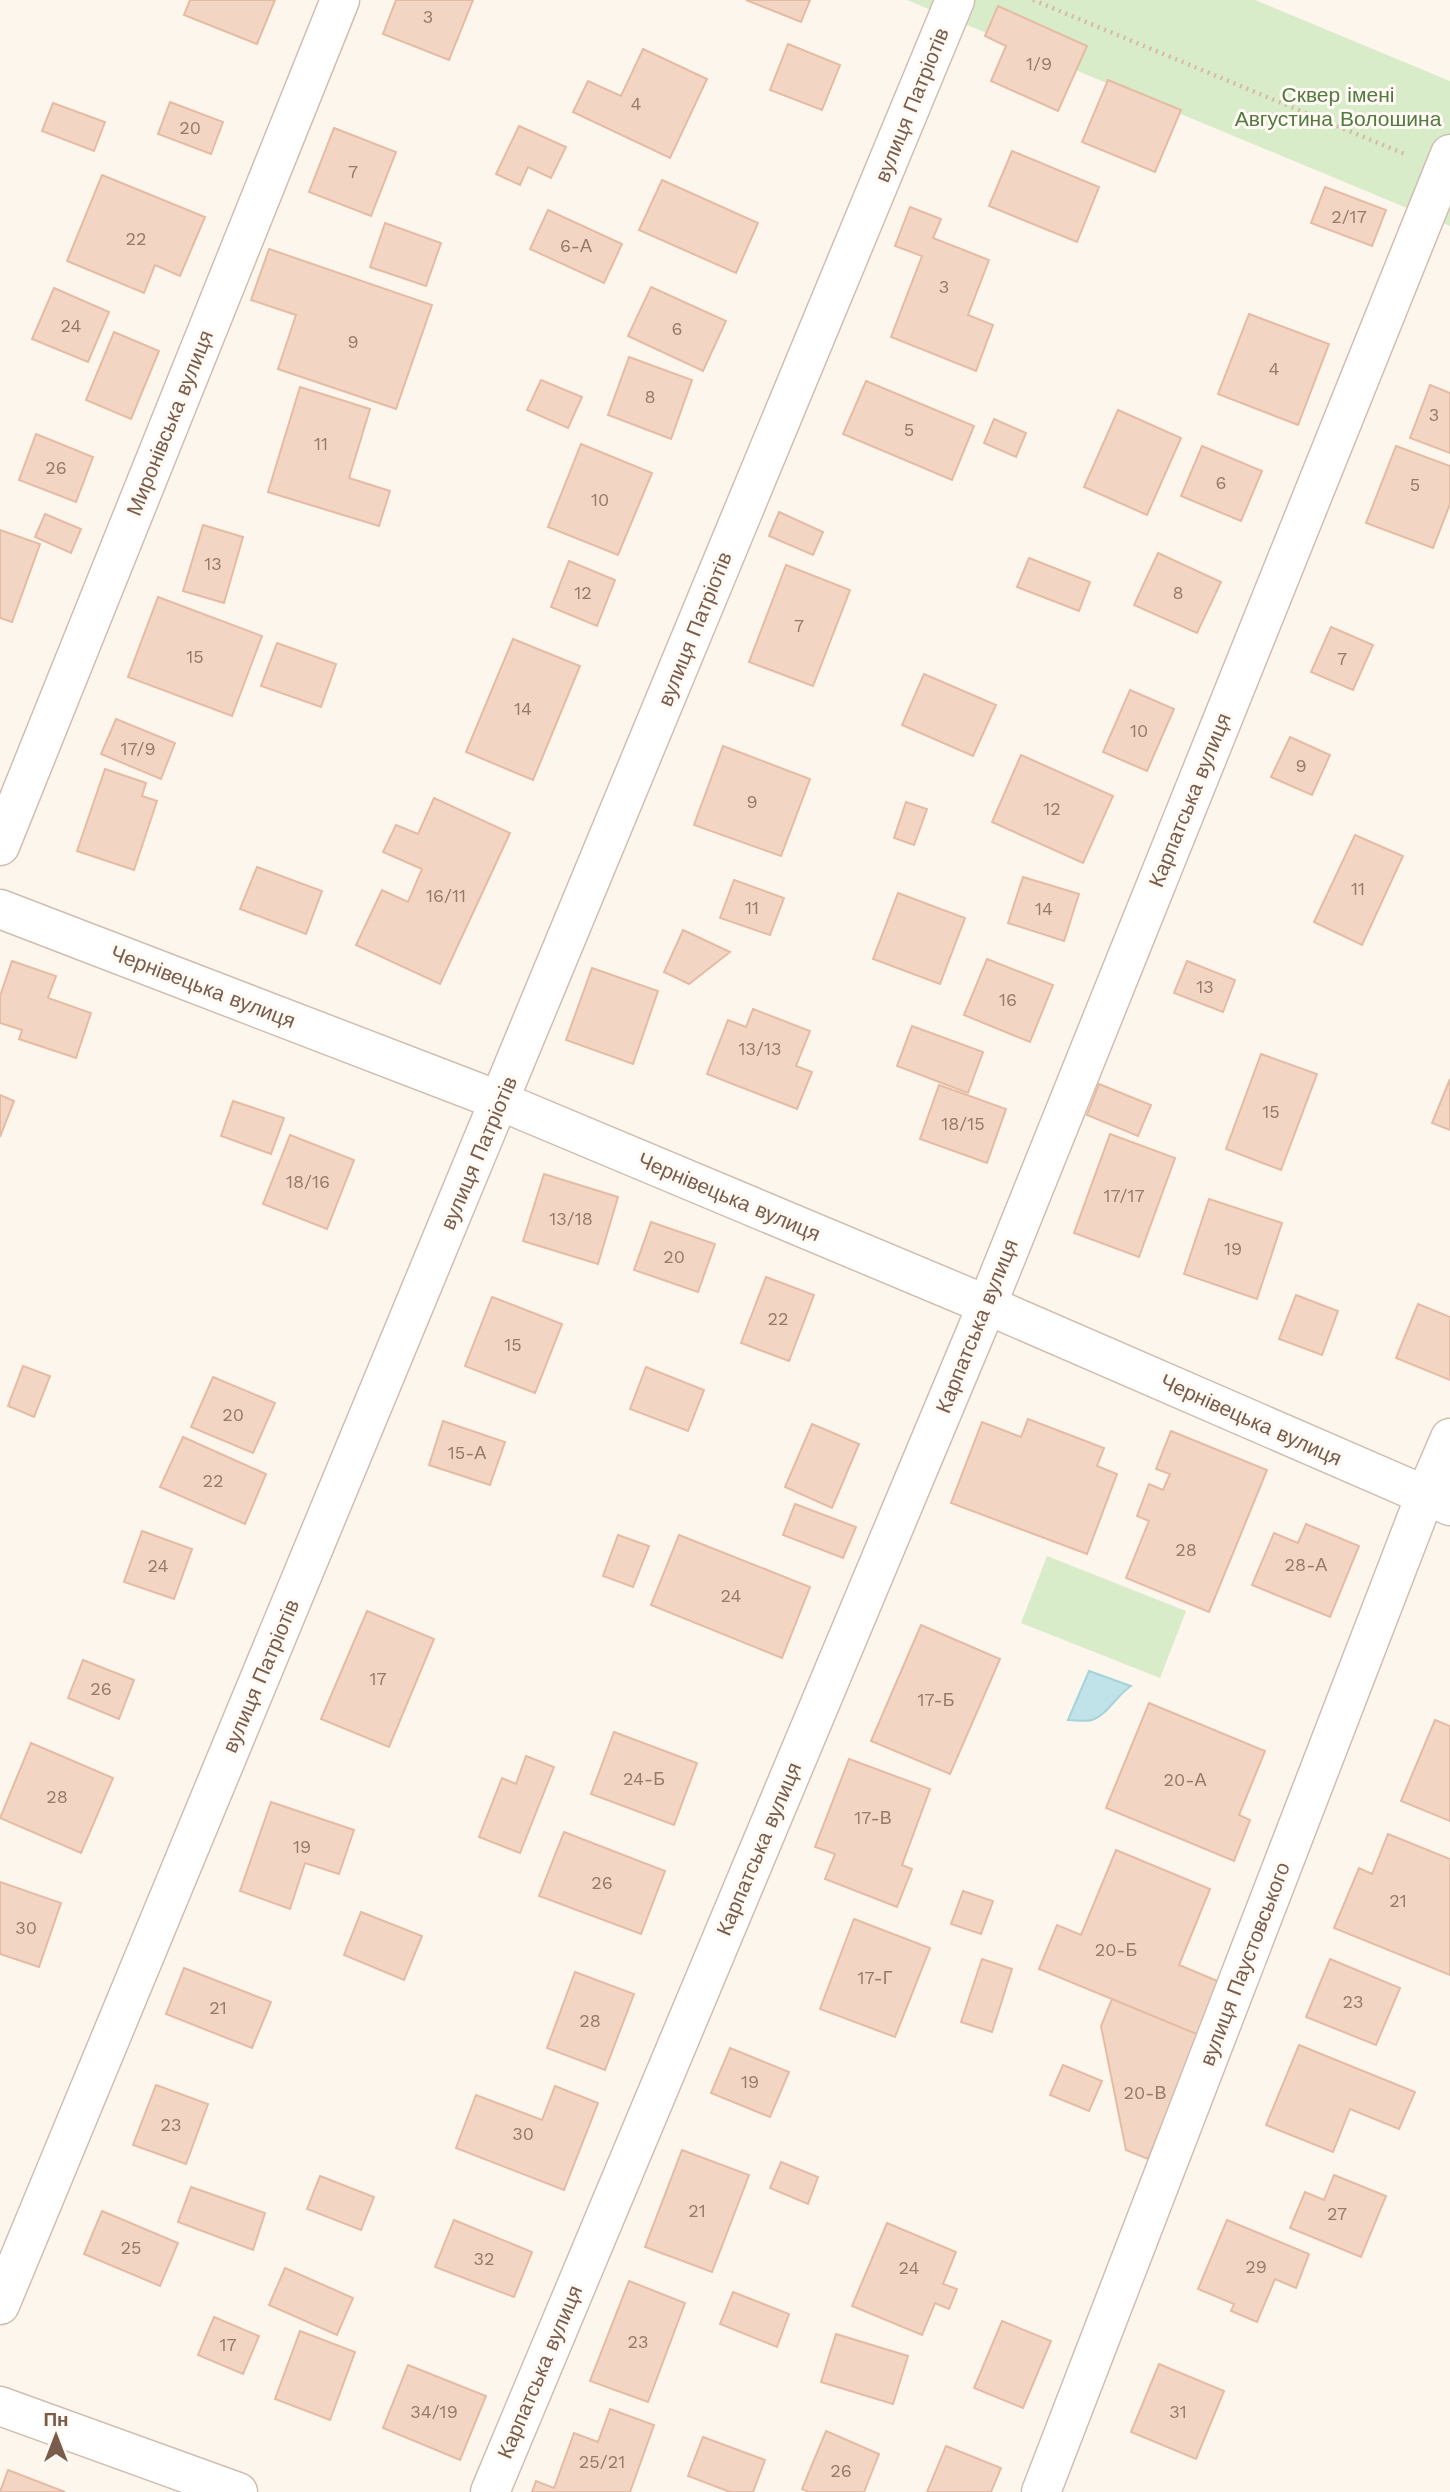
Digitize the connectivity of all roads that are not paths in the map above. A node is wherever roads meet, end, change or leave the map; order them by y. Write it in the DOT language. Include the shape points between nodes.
graph roads {
  1 [pos="340,0"];
  2 [pos="955,0"];
  3 [pos="1447,162"];
  4 [pos="0,846"];
  5 [pos="0,909"];
  6 [pos="500,1101"];
  7 [pos="987,1305"];
  8 [pos="1450,1438"];
  9 [pos="1438,1501"];
  10 [pos="0,2305"];
  11 [pos="0,2406"];
  12 [pos="238,2492"];
  13 [pos="490,2492"];
  14 [pos="1041,2492"];
  1 -- 4 [label="street, Миронівська вулиця"];
  2 -- 6 [label="street, вулиця Патріотів"];
  3 -- 7 [label="street, Карпатська вулиця"];
  5 -- 6 [label="street, Чернівецька вулиця"];
  6 -- 7 [label="street, Чернівецька вулиця"];
  6 -- 10 [label="street, вулиця Патріотів"];
  7 -- 9 [label="street, Чернівецька вулиця"];
  7 -- 13 [label="street, Карпатська вулиця"];
  8 -- 9 [label="street, вулиця Паустовського"];
  9 -- 14 [label="street, вулиця Паустовського"];
  11 -- 12 [label="street"];
}
